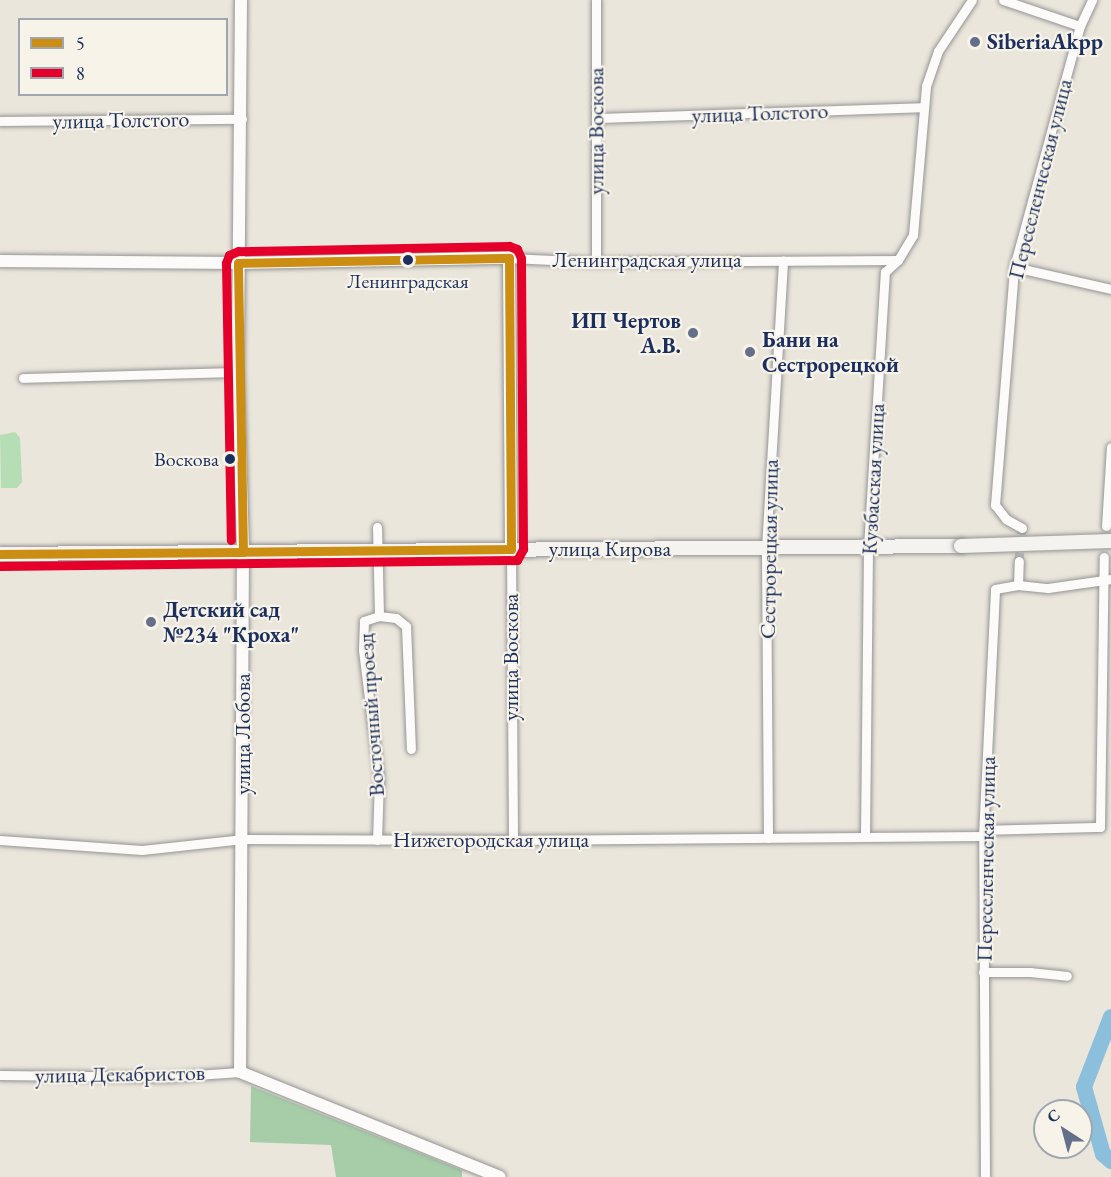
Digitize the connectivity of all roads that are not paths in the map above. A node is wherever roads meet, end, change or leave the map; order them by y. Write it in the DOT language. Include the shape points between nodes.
graph roads {
  1 [pos="241,0"];
  2 [pos="596,0"];
  3 [pos="972,0"];
  4 [pos="1003,0"];
  5 [pos="1092,0"];
  6 [pos="1080,26"];
  7 [pos="924,107"];
  8 [pos="596,118"];
  9 [pos="242,119"];
  10 [pos="0,122"];
  11 [pos="509,258"];
  12 [pos="898,260"];
  13 [pos="0,261"];
  14 [pos="783,261"];
  15 [pos="596,262"];
  16 [pos="238,263"];
  17 [pos="1014,267"];
  18 [pos="1111,289"];
  19 [pos="238,372"];
  20 [pos="23,378"];
  21 [pos="1111,447"];
  22 [pos="1106,526"];
  23 [pos="377,527"];
  24 [pos="1022,528"];
  25 [pos="1111,541"];
  26 [pos="766,548"];
  27 [pos="868,548"];
  28 [pos="511,549"];
  29 [pos="377,550"];
  30 [pos="243,552"];
  31 [pos="0,554"];
  32 [pos="1104,557"];
  33 [pos="1019,561"];
  34 [pos="1107,579"];
  35 [pos="1018,585"];
  36 [pos="378,616"];
  37 [pos="411,749"];
  38 [pos="984,833"];
  39 [pos="865,836"];
  40 [pos="768,838"];
  41 [pos="243,839"];
  42 [pos="0,840"];
  43 [pos="377,840"];
  44 [pos="513,840"];
  45 [pos="983,972"];
  46 [pos="1067,976"];
  47 [pos="240,1072"];
  48 [pos="0,1075"];
  49 [pos="500,1177"];
  50 [pos="984,1177"];
  1 -- 9 [label="street, улица Лобова"];
  2 -- 8 [label="street, улица Воскова"];
  3 -- 7 [label="street, Кузбасская улица" via="938,51 926,86"];
  4 -- 6 [label="street"];
  5 -- 6 [label="street, Переселенческая улица"];
  6 -- 17 [label="street, Переселенческая улица"];
  7 -- 8 [label="street, улица Толстого"];
  7 -- 12 [label="street, Кузбасская улица" via="913,235"];
  8 -- 15 [label="street, улица Воскова"];
  9 -- 10 [label="street, улица Толстого"];
  9 -- 16 [label="street, улица Лобова"];
  11 -- 15 [label="street, Ленинградская улица"];
  11 -- 16 [label="street, Ленинградская улица"];
  11 -- 28 [label="street, улица Воскова"];
  12 -- 14 [label="street, Ленинградская улица"];
  12 -- 27 [label="street, Кузбасская улица" via="885,272"];
  13 -- 16 [label="street, Ленинградская улица"];
  14 -- 15 [label="street, Ленинградская улица"];
  14 -- 26 [label="street, Сестрорецкая улица"];
  16 -- 19 [label="street, улица Лобова"];
  17 -- 18 [label="street"];
  17 -- 24 [label="street, Переселенческая улица" via="995,505 1006,519"];
  19 -- 20 [label="street"];
  19 -- 30 [label="street, улица Лобова"];
  21 -- 22 [label="street"];
  23 -- 29 [label="street, Восточный проезд"];
  25 -- 27 [label="main road, улица Кирова, bridge"];
  26 -- 27 [label="main road, улица Кирова"];
  26 -- 28 [label="main road, улица Кирова"];
  26 -- 40 [label="street, Сестрорецкая улица"];
  27 -- 39 [label="street, Кузбасская улица"];
  28 -- 29 [label="main road, улица Кирова"];
  28 -- 44 [label="street, улица Воскова"];
  29 -- 30 [label="main road, улица Кирова"];
  29 -- 36 [label="street, Восточный проезд"];
  30 -- 31 [label="main road, улица Кирова"];
  30 -- 41 [label="street, улица Лобова"];
  32 -- 34 [label="street"];
  33 -- 35 [label="street"];
  34 -- 35 [label="street" via="1048,588"];
  34 -- 38 [label="street, Нижегородская улица" via="1100,827"];
  35 -- 38 [label="street, Переселенческая улица" via="995,589"];
  36 -- 37 [label="street" via="396,618 406,626"];
  36 -- 43 [label="street, Восточный проезд" via="364,621 363,650 379,778"];
  38 -- 39 [label="street, Нижегородская улица"];
  38 -- 45 [label="street, Переселенческая улица"];
  39 -- 40 [label="street, Нижегородская улица"];
  40 -- 44 [label="street, Нижегородская улица"];
  41 -- 42 [label="street, Нижегородская улица" via="142,850"];
  41 -- 43 [label="street, Нижегородская улица"];
  41 -- 47 [label="street, улица Лобова"];
  43 -- 44 [label="street, Нижегородская улица"];
  45 -- 46 [label="street"];
  45 -- 50 [label="street, Переселенческая улица"];
  47 -- 48 [label="street, улица Декабристов" via="167,1077"];
  47 -- 49 [label="street"];
}
